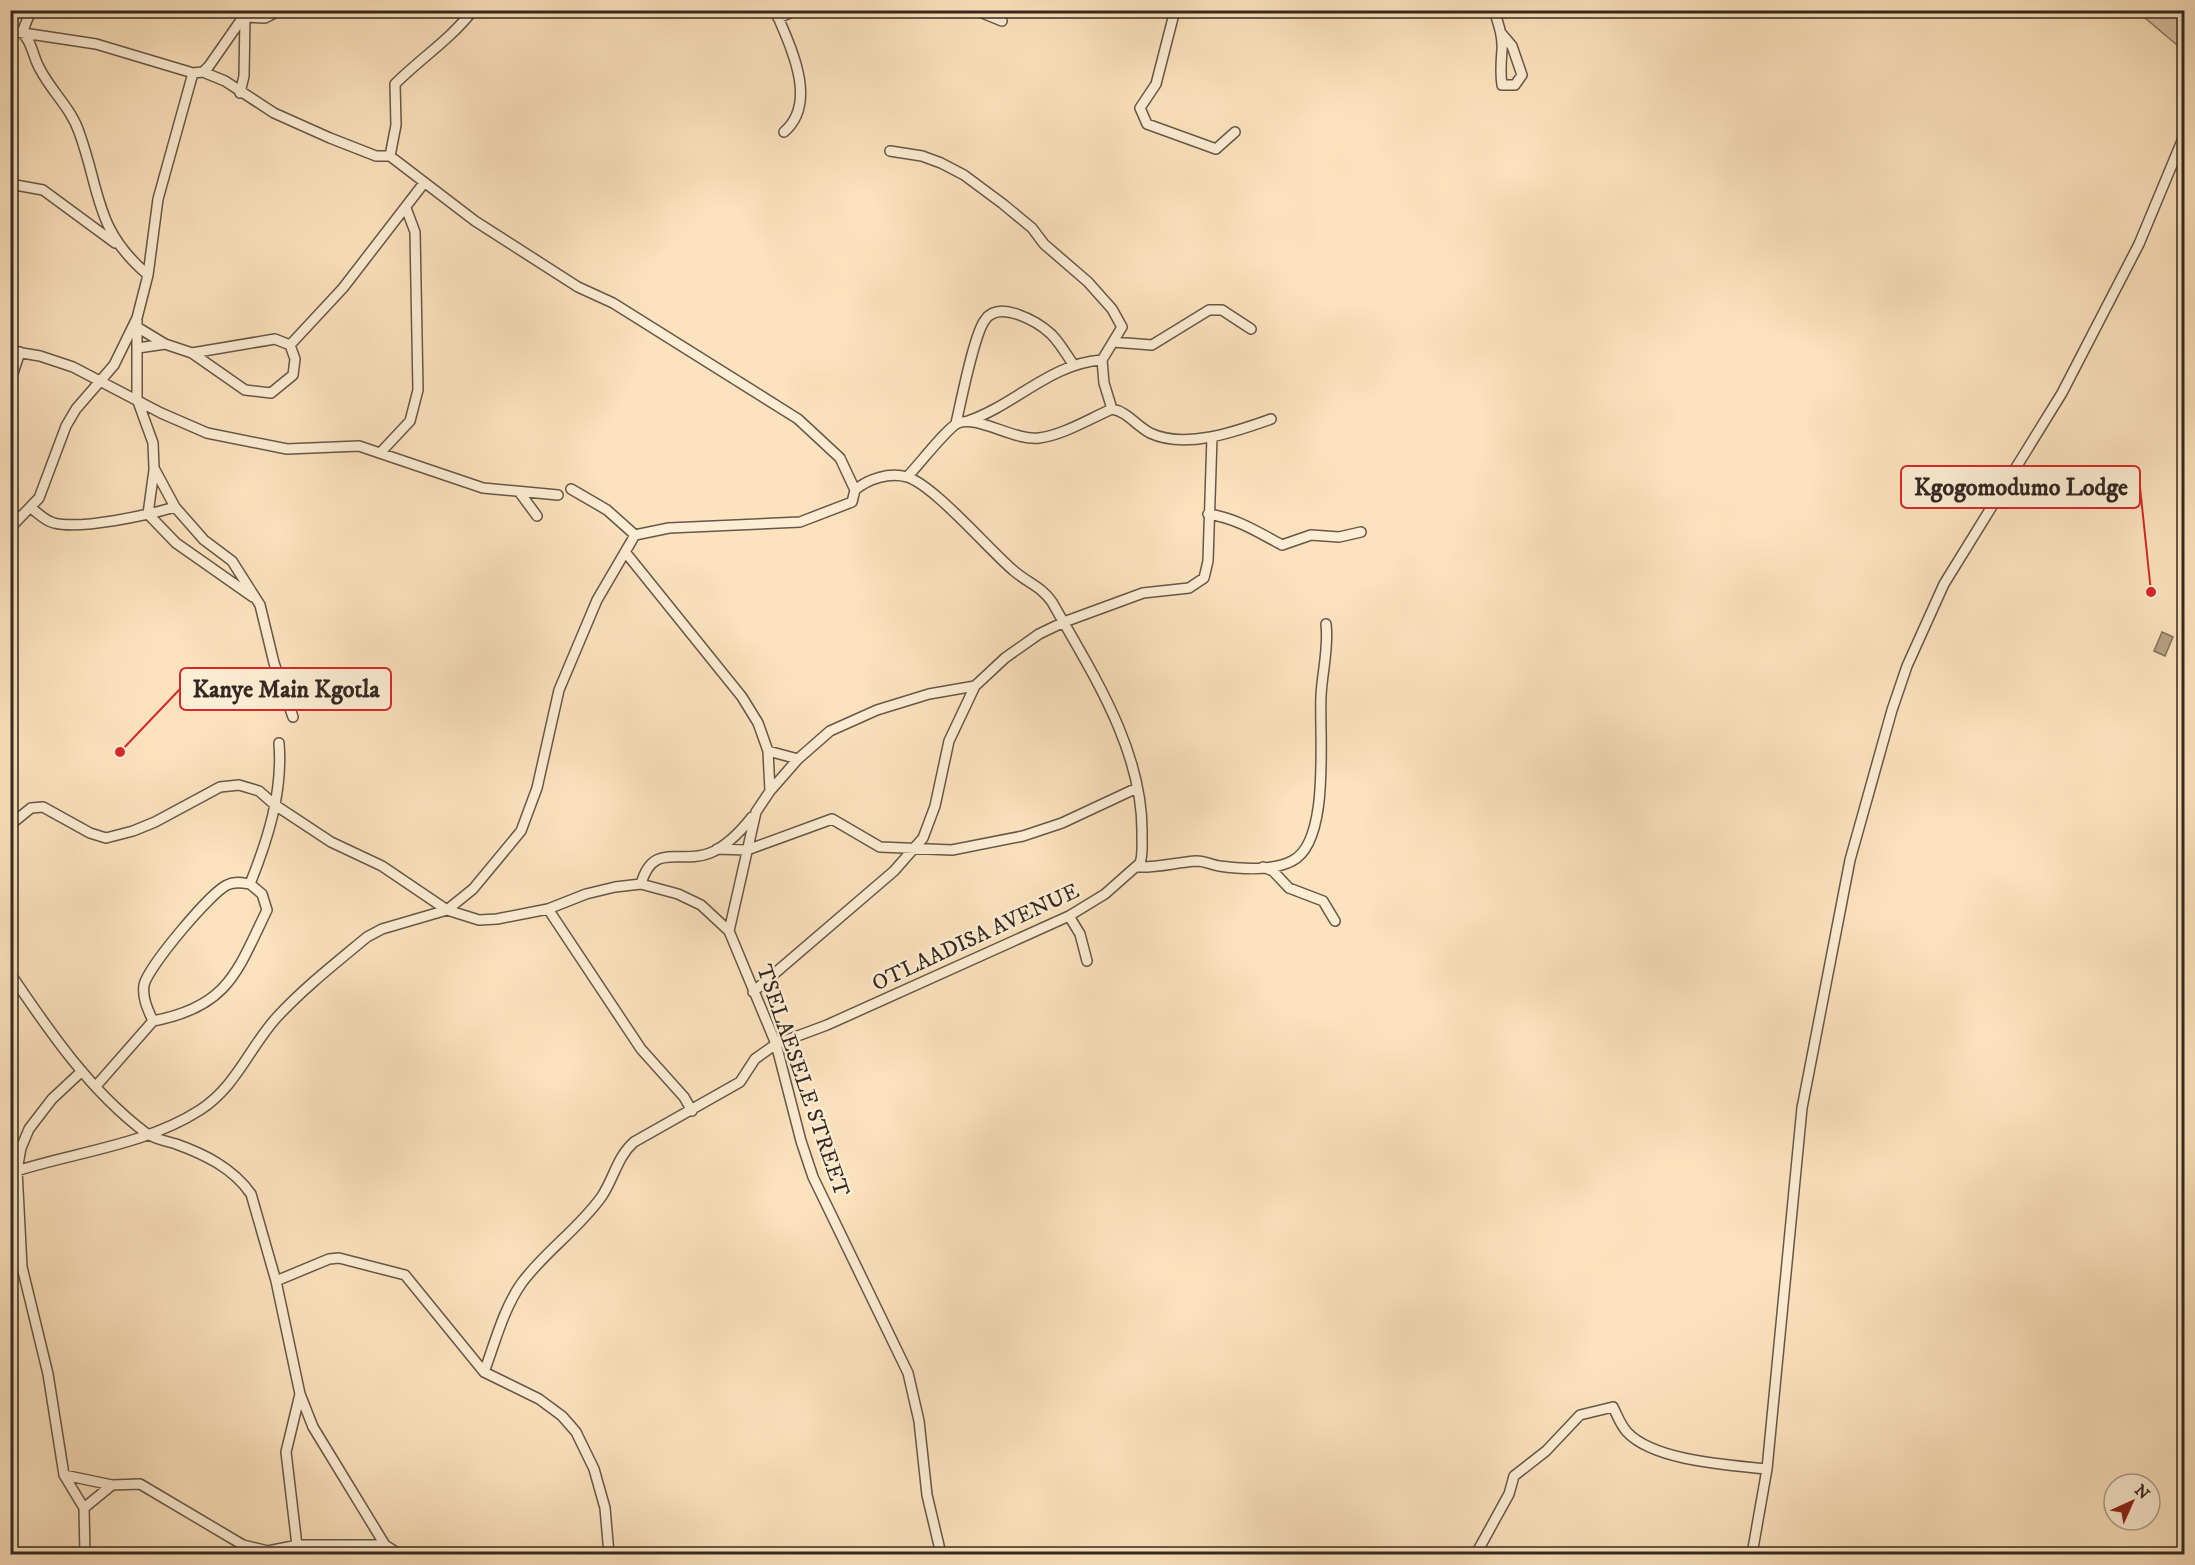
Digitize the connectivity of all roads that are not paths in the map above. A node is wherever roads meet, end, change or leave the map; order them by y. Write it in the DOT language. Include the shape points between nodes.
graph roads {
  1 [pos="31,10"];
  2 [pos="281,10"];
  3 [pos="473,10"];
  4 [pos="797,10"];
  5 [pos="975,10"];
  6 [pos="1175,10"];
  7 [pos="1494,10"];
  8 [pos="246,14"];
  9 [pos="776,14"];
  10 [pos="1002,21"];
  11 [pos="10,31"];
  12 [pos="22,33"];
  13 [pos="1501,33"];
  14 [pos="198,72"];
  15 [pos="240,93"];
  16 [pos="783,132"];
  17 [pos="1234,132"];
  18 [pos="2184,136"];
  19 [pos="890,151"];
  20 [pos="390,156"];
  21 [pos="424,183"];
  22 [pos="10,184"];
  23 [pos="406,208"];
  24 [pos="119,247"];
  25 [pos="148,275"];
  26 [pos="137,323"];
  27 [pos="1251,329"];
  28 [pos="1113,342"];
  29 [pos="165,344"];
  30 [pos="290,345"];
  31 [pos="138,348"];
  32 [pos="15,351"];
  33 [pos="192,353"];
  34 [pos="1102,360"];
  35 [pos="1073,364"];
  36 [pos="102,380"];
  37 [pos="10,382"];
  38 [pos="137,399"];
  39 [pos="1112,408"];
  40 [pos="1271,419"];
  41 [pos="968,421"];
  42 [pos="956,423"];
  43 [pos="1212,437"];
  44 [pos="381,452"];
  45 [pos="154,468"];
  46 [pos="908,477"];
  47 [pos="571,489"];
  48 [pos="855,490"];
  49 [pos="520,493"];
  50 [pos="558,495"];
  51 [pos="175,507"];
  52 [pos="31,508"];
  53 [pos="148,514"];
  54 [pos="1208,514"];
  55 [pos="537,516"];
  56 [pos="10,528"];
  57 [pos="1361,532"];
  58 [pos="635,535"];
  59 [pos="204,540"];
  60 [pos="626,553"];
  61 [pos="193,554"];
  62 [pos="256,599"];
  63 [pos="1064,622"];
  64 [pos="1326,624"];
  65 [pos="975,686"];
  66 [pos="293,717"];
  67 [pos="279,743"];
  68 [pos="768,751"];
  69 [pos="798,759"];
  70 [pos="1137,788"];
  71 [pos="770,791"];
  72 [pos="275,805"];
  73 [pos="756,812"];
  74 [pos="10,825"];
  75 [pos="915,848"];
  76 [pos="717,849"];
  77 [pos="747,850"];
  78 [pos="1138,867"];
  79 [pos="1261,867"];
  80 [pos="250,884"];
  81 [pos="641,884"];
  82 [pos="549,909"];
  83 [pos="447,910"];
  84 [pos="1069,916"];
  85 [pos="1335,921"];
  86 [pos="729,931"];
  87 [pos="1087,961"];
  88 [pos="10,973"];
  89 [pos="753,992"];
  90 [pos="153,1021"];
  91 [pos="776,1044"];
  92 [pos="82,1071"];
  93 [pos="96,1086"];
  94 [pos="692,1111"];
  95 [pos="148,1135"];
  96 [pos="14,1172"];
  97 [pos="276,1281"];
  98 [pos="484,1372"];
  99 [pos="300,1394"];
  100 [pos="1767,1469"];
  101 [pos="64,1475"];
  102 [pos="112,1485"];
  103 [pos="84,1508"];
  104 [pos="385,1545"];
  105 [pos="298,1550"];
  106 [pos="85,1554"];
  107 [pos="399,1554"];
  108 [pos="609,1554"];
  109 [pos="941,1554"];
  110 [pos="1476,1554"];
  111 [pos="1752,1554"];
  1 -- 12 [label="street"];
  2 -- 8 [label="street" via="265,18"];
  3 -- 20 [label="street" via="448,40 419,60 395,84 396,125"];
  4 -- 9 [label="street"];
  5 -- 10 [label="street"];
  6 -- 17 [label="street" via="1156,84 1140,108 1147,124 1216,149"];
  7 -- 13 [label="street"];
  8 -- 14 [label="street" via="216,59"];
  8 -- 15 [label="street"];
  9 -- 16 [label="street" via="802,99 795,122"];
  11 -- 12 [label="street"];
  12 -- 14 [label="street" via="96,44"];
  12 -- 24 [label="street" via="28,37 45,80 79,130 99,208"];
  13 -- 13 [label="street" via="1512,46 1522,75 1515,85 1502,85"];
  14 -- 15 [label="street" via="225,81"];
  14 -- 25 [label="street" via="158,199"];
  15 -- 20 [label="street" via="330,138 376,156"];
  18 -- 100 [label="street" via="2139,244 2062,393 1944,584 1892,710 1850,860 1802,1108"];
  19 -- 28 [label="street" via="922,156 963,175 1032,228 1112,309 1122,327"];
  20 -- 21 [label="street"];
  21 -- 23 [label="street"];
  21 -- 48 [label="street" via="578,287 613,303 798,419 840,458"];
  22 -- 24 [label="street" via="43,190"];
  23 -- 30 [label="street" via="343,288"];
  23 -- 44 [label="street" via="415,232 417,390 410,422"];
  24 -- 25 [label="street"];
  25 -- 26 [label="street"];
  26 -- 29 [label="street"];
  26 -- 31 [label="street"];
  26 -- 36 [label="street" via="124,350"];
  27 -- 28 [label="street" via="1222,310 1209,309 1152,345"];
  28 -- 34 [label="street"];
  29 -- 31 [label="street"];
  29 -- 33 [label="street"];
  30 -- 33 [label="street" via="275,339"];
  30 -- 33 [label="street" via="296,359 293,375 271,393 261,394 245,390"];
  31 -- 38 [label="street"];
  32 -- 36 [label="street" via="73,367"];
  32 -- 37 [label="street"];
  34 -- 35 [label="street"];
  34 -- 39 [label="street"];
  35 -- 41 [label="street" via="989,414"];
  35 -- 42 [label="street" via="1045,329 1015,314 991,314 979,332"];
  36 -- 38 [label="street"];
  36 -- 52 [label="street" via="66,426 45,487"];
  38 -- 44 [label="street" via="207,433 246,443 287,449 359,446"];
  38 -- 45 [label="street" via="153,443"];
  39 -- 41 [label="street" via="1037,439"];
  39 -- 43 [label="street" via="1152,434 1169,438"];
  40 -- 43 [label="street"];
  41 -- 42 [label="street"];
  42 -- 46 [label="street"];
  43 -- 54 [label="street"];
  44 -- 49 [label="street" via="467,483"];
  45 -- 51 [label="street"];
  45 -- 53 [label="street"];
  46 -- 48 [label="street" via="891,475"];
  46 -- 63 [label="street" via="1031,585 1044,588"];
  47 -- 58 [label="street" via="607,510"];
  48 -- 58 [label="street" via="852,502 800,522 669,528"];
  49 -- 50 [label="street"];
  49 -- 55 [label="street"];
  51 -- 53 [label="street"];
  51 -- 59 [label="street"];
  52 -- 53 [label="street" via="60,524"];
  52 -- 56 [label="street"];
  53 -- 61 [label="street"];
  54 -- 57 [label="street" via="1224,516 1282,545 1311,535 1339,537"];
  54 -- 63 [label="street" via="1206,572 1198,584 1143,593"];
  58 -- 60 [label="street"];
  59 -- 61 [label="street"];
  59 -- 62 [label="street" via="232,561"];
  60 -- 68 [label="street" via="742,698 758,723"];
  60 -- 83 [label="street" via="597,600 559,690 537,788 521,831 473,889"];
  61 -- 62 [label="street"];
  62 -- 66 [label="street"];
  63 -- 65 [label="street" via="1005,658"];
  63 -- 70 [label="street" via="1109,706"];
  64 -- 79 [label="street" via="1322,749 1312,836 1302,855"];
  65 -- 69 [label="street" via="929,694 877,710 830,731"];
  65 -- 75 [label="street" via="949,741 935,806"];
  67 -- 72 [label="street" via="280,777"];
  68 -- 69 [label="street"];
  68 -- 71 [label="street"];
  69 -- 71 [label="street"];
  70 -- 75 [label="street" via="1062,823 1023,836 952,850"];
  70 -- 78 [label="street" via="1143,816 1142,859"];
  71 -- 73 [label="street"];
  72 -- 74 [label="street, TSELAESELE STREET" via="259,791 229,785 220,786 141,828 106,838 43,807 31,808"];
  72 -- 80 [label="street" via="266,845"];
  72 -- 83 [label="street, TSELAESELE STREET" via="331,842 382,866"];
  73 -- 76 [label="street"];
  73 -- 77 [label="street"];
  75 -- 77 [label="street" via="880,847 832,819"];
  75 -- 89 [label="street" via="894,871"];
  76 -- 77 [label="street"];
  76 -- 81 [label="street" via="653,861"];
  77 -- 86 [label="street"];
  78 -- 79 [label="street" via="1197,861 1218,866"];
  78 -- 84 [label="street, OTLAADISA AVENUE"];
  79 -- 85 [label="street" via="1273,872 1289,888 1323,901"];
  80 -- 90 [label="street" via="227,885 160,956 148,974 143,993"];
  80 -- 90 [label="street" via="265,898 267,910 229,983 199,1008"];
  81 -- 82 [label="street, TSELAESELE STREET" via="586,894"];
  81 -- 86 [label="street, TSELAESELE STREET" via="701,905"];
  82 -- 83 [label="street, TSELAESELE STREET" via="489,920"];
  82 -- 94 [label="street" via="641,1049"];
  83 -- 95 [label="street" via="367,937 278,1016 228,1087 179,1123"];
  84 -- 87 [label="street" via="1080,934"];
  84 -- 91 [label="street, OTLAADISA AVENUE" via="827,1025"];
  86 -- 89 [label="street, TSELAESELE STREET"];
  88 -- 92 [label="street"];
  89 -- 91 [label="street, TSELAESELE STREET"];
  90 -- 93 [label="street"];
  91 -- 94 [label="street, OTLAADISA AVENUE" via="755,1059 740,1082"];
  91 -- 109 [label="street, TSELAESELE STREET" via="813,1177 908,1373 919,1421 927,1495"];
  92 -- 93 [label="street"];
  92 -- 96 [label="street" via="52,1099 29,1129"];
  93 -- 95 [label="street"];
  94 -- 98 [label="street, OTLAADISA AVENUE" via="625,1150 597,1202 521,1284 507,1309"];
  95 -- 96 [label="street"];
  95 -- 97 [label="street" via="216,1162 242,1181 251,1194"];
  96 -- 101 [label="street" via="22,1267 48,1374"];
  97 -- 98 [label="street" via="339,1258 397,1272 412,1282"];
  97 -- 99 [label="street"];
  98 -- 108 [label="street" via="552,1407 576,1432 594,1469 605,1508"];
  99 -- 104 [label="street" via="313,1428"];
  99 -- 105 [label="street" via="286,1452"];
  100 -- 110 [label="street" via="1716,1464 1654,1449 1627,1432 1613,1407 1580,1415 1546,1451 1514,1476 1509,1494"];
  100 -- 111 [label="street"];
  101 -- 102 [label="street"];
  101 -- 103 [label="street"];
  102 -- 103 [label="street"];
  102 -- 105 [label="street" via="140,1484 243,1545 268,1551"];
  103 -- 106 [label="street"];
  104 -- 105 [label="street"];
  104 -- 107 [label="street"];
}
